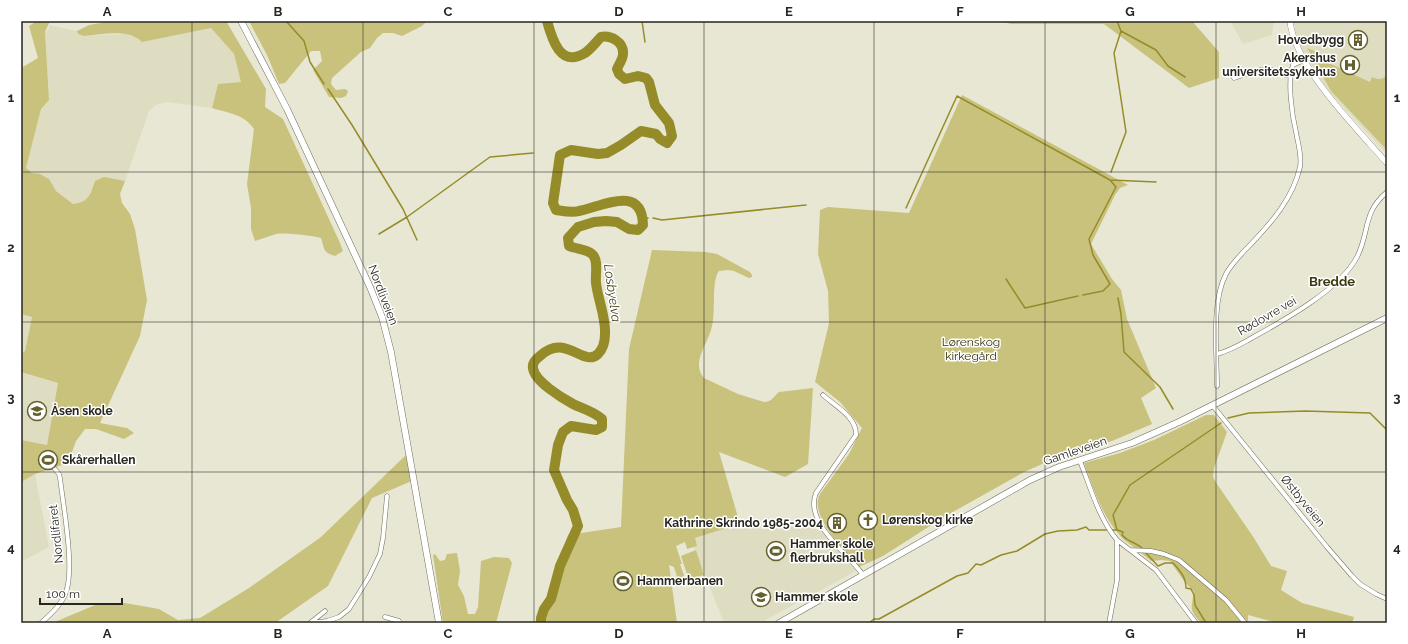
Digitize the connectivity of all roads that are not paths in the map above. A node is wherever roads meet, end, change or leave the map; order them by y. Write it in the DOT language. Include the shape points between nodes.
graph roads {
  1 [pos="241,21"];
  2 [pos="1290,21"];
  3 [pos="1304,60"];
  4 [pos="1290,76"];
  5 [pos="1234,78"];
  6 [pos="1387,163"];
  7 [pos="1387,192"];
  8 [pos="1387,318"];
  9 [pos="1217,354"];
  10 [pos="1217,386"];
  11 [pos="823,395"];
  12 [pos="1213,406"];
  13 [pos="1080,460"];
  14 [pos="49,462"];
  15 [pos="387,496"];
  16 [pos="1117,540"];
  17 [pos="1130,550"];
  18 [pos="863,576"];
  19 [pos="1387,599"];
  20 [pos="326,611"];
  21 [pos="385,617"];
  22 [pos="41,623"];
  23 [pos="310,623"];
  24 [pos="400,623"];
  25 [pos="439,623"];
  26 [pos="779,623"];
  27 [pos="1109,623"];
  28 [pos="1196,623"];
  29 [pos="1245,623"];
  1 -- 25 [label="main road, Nordliveien" via="290,116 382,317 391,352"];
  2 -- 3 [label="street"];
  3 -- 4 [label="street" via="1293,65"];
  3 -- 6 [label="street" via="1331,99"];
  4 -- 5 [label="street" via="1272,70 1262,70"];
  4 -- 9 [label="street" via="1293,118 1301,157 1299,169 1283,206 1226,274 1217,303"];
  7 -- 9 [label="street, Rødovre vei" via="1371,211 1357,257 1347,272 1313,302 1261,333 1224,353"];
  8 -- 12 [label="main road, Gamleveien"];
  9 -- 10 [label="street"];
  11 -- 18 [label="street" via="849,417 856,428 856,435 816,493 813,504 815,514 820,525"];
  12 -- 13 [label="main road, Gamleveien" via="1132,443"];
  12 -- 19 [label="street, Østbyveien" via="1352,576 1360,584"];
  13 -- 16 [label="street" via="1104,520"];
  13 -- 18 [label="main road, Gamleveien" via="1018,486"];
  14 -- 22 [label="street, Nordlifaret" via="60,478 68,544 69,578 63,598"];
  15 -- 23 [label="street" via="380,554 369,578 348,609 339,617"];
  16 -- 17 [label="street"];
  16 -- 27 [label="street" via="1117,580"];
  17 -- 28 [label="street" via="1156,570"];
  17 -- 29 [label="street" via="1164,554 1179,560 1226,600"];
  18 -- 26 [label="main road, Gamleveien"];
  20 -- 23 [label="street"];
  21 -- 24 [label="street" via="397,619"];
}
